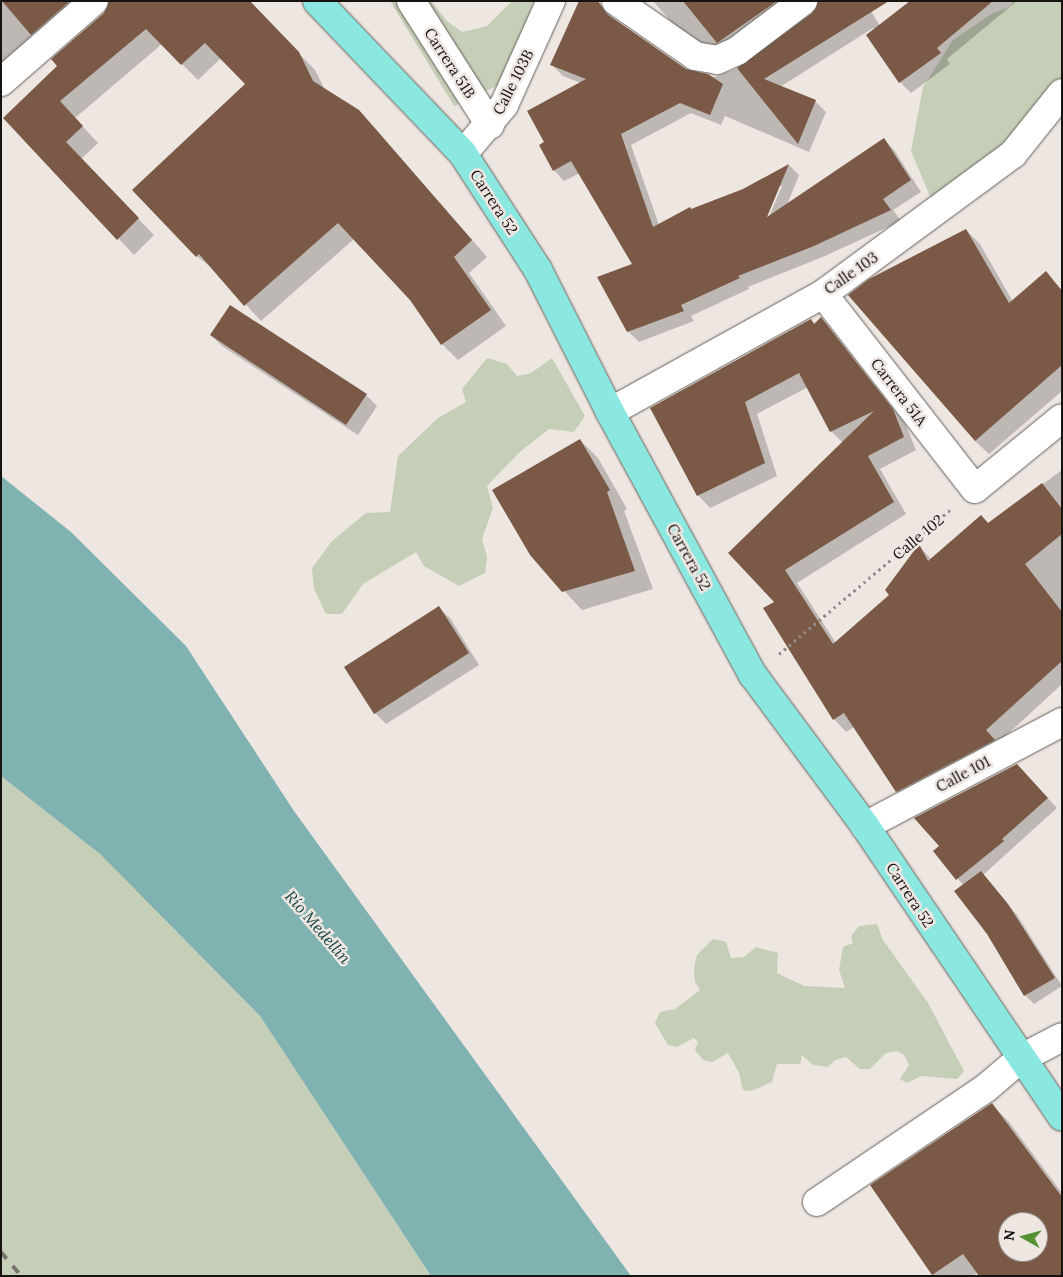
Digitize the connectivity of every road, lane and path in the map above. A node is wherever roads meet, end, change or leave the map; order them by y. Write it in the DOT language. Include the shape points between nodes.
graph roads {
  1 [pos="94,1"];
  2 [pos="317,1"];
  3 [pos="411,1"];
  4 [pos="551,1"];
  5 [pos="616,1"];
  6 [pos="803,1"];
  7 [pos="1,82"];
  8 [pos="1062,93"];
  9 [pos="490,125"];
  10 [pos="463,154"];
  11 [pos="823,294"];
  12 [pos="610,412"];
  13 [pos="1062,418"];
  14 [pos="975,489"];
  15 [pos="774,658"];
  16 [pos="1062,722"];
  17 [pos="865,826"];
  18 [pos="1062,1037"];
  19 [pos="1020,1059"];
  20 [pos="1062,1117"];
  21 [pos="817,1202"];
  1 -- 7 [label="street"];
  2 -- 10 [label="main road, Carrera 52"];
  3 -- 9 [label="street, Carrera 51B"];
  4 -- 9 [label="street, Calle 103B" via="504,104"];
  5 -- 6 [label="street" via="696,56 716,60 737,51"];
  8 -- 11 [label="street, Calle 103" via="1013,154"];
  9 -- 10 [label="street, Calle 103B"];
  10 -- 12 [label="main road, Carrera 52" via="538,270"];
  11 -- 12 [label="street, Calle 103"];
  11 -- 14 [label="street, Carrera 51A"];
  12 -- 17 [label="main road, Carrera 52" via="753,675"];
  13 -- 14 [label="street"];
  14 -- 15 [label="path, Calle 102"];
  16 -- 17 [label="street, Calle 101"];
  17 -- 19 [label="main road, Carrera 52"];
  18 -- 19 [label="street"];
  19 -- 20 [label="main road, Carrera 52"];
  19 -- 21 [label="street" via="986,1088"];
}
